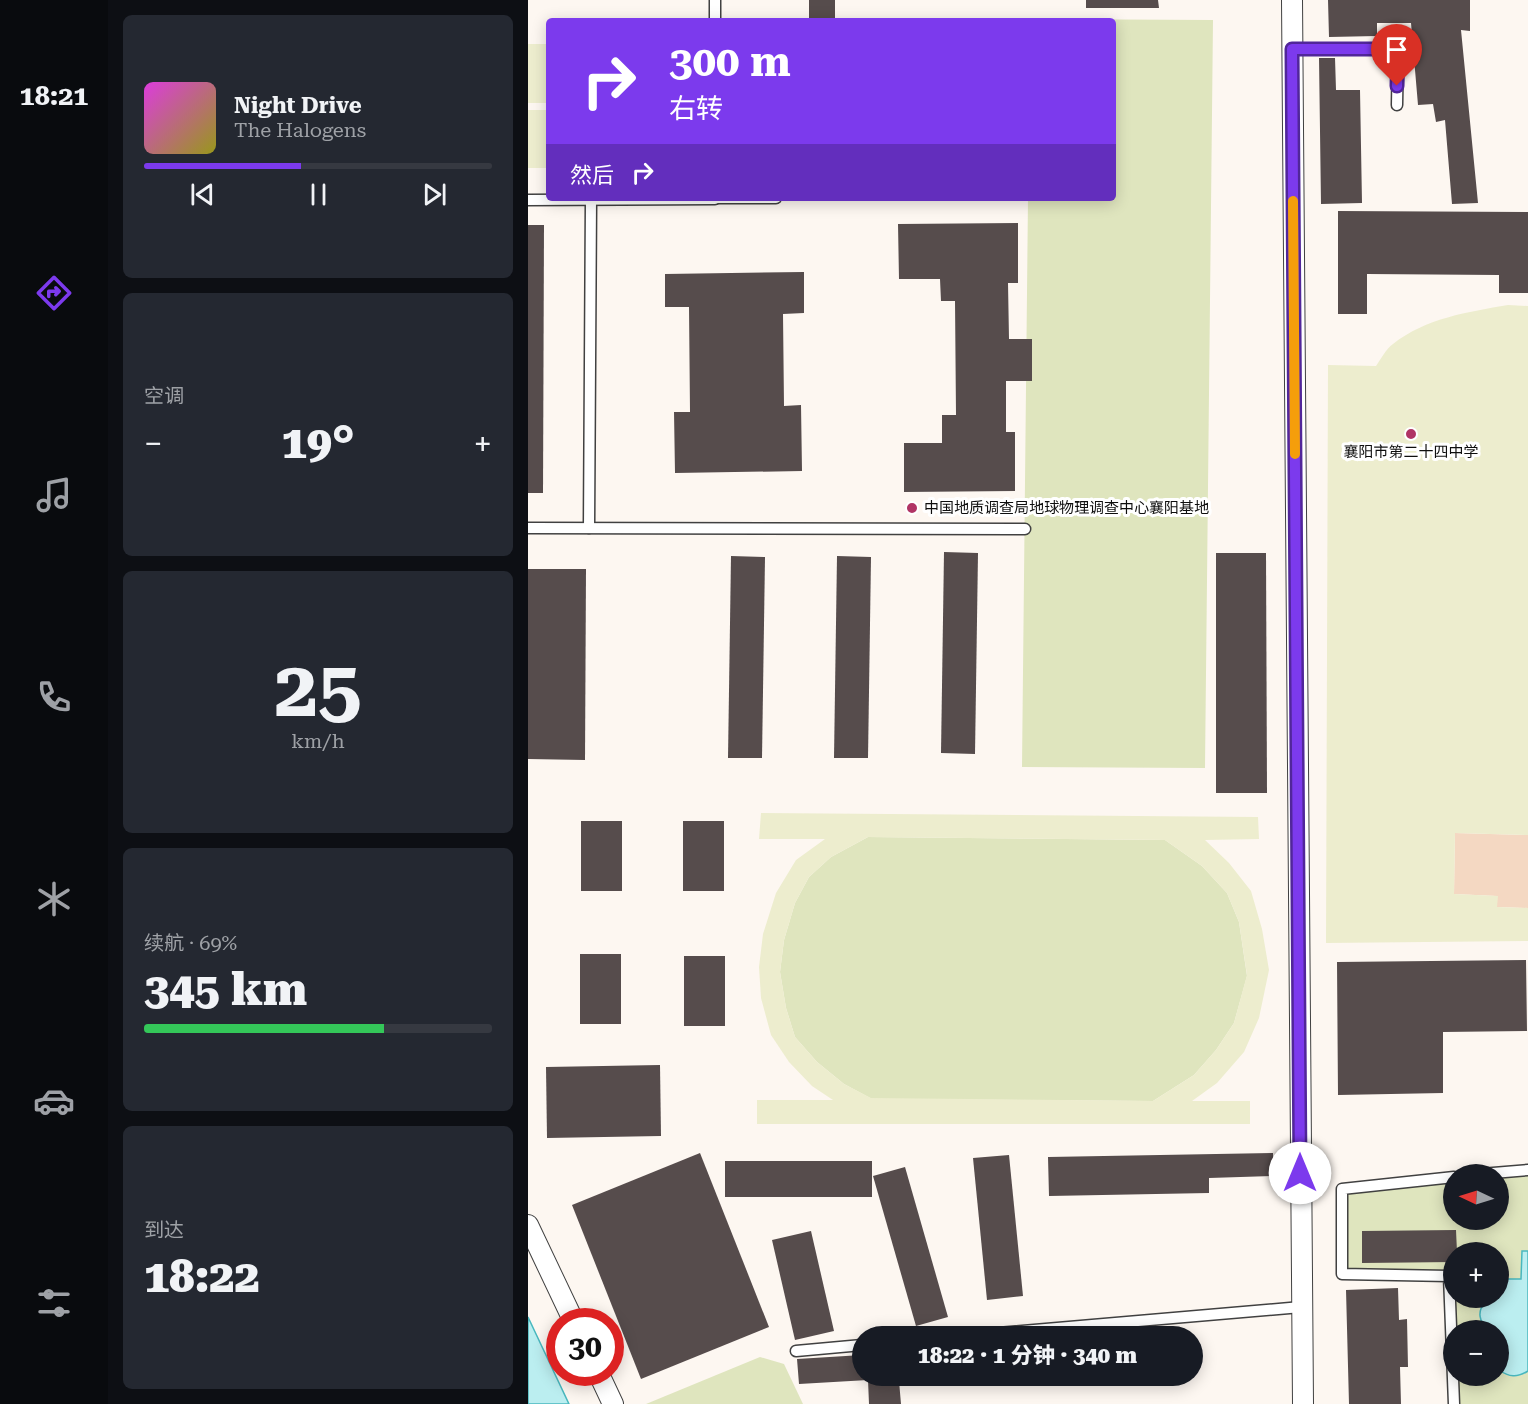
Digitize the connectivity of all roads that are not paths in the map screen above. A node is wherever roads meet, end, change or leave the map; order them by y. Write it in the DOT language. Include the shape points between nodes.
graph roads {
  1 [pos="715,0"];
  2 [pos="1292,0"];
  3 [pos="715,18"];
  4 [pos="1292,49"];
  5 [pos="1397,105"];
  6 [pos="528,200"];
  7 [pos="546,200"];
  8 [pos="591,201"];
  9 [pos="528,528"];
  10 [pos="589,528"];
  11 [pos="1025,529"];
  12 [pos="1528,1170"];
  13 [pos="1509,1172"];
  14 [pos="1443,1178"];
  15 [pos="528,1225"];
  16 [pos="1301,1307"];
  17 [pos="567,1308"];
  18 [pos="1080,1326"];
  19 [pos="852,1346"];
  20 [pos="796,1351"];
  21 [pos="605,1386"];
  22 [pos="613,1404"];
  23 [pos="1303,1404"];
  24 [pos="1454,1404"];
  1 -- 3 [label="lane"];
  2 -- 4 [label="street"];
  4 -- 5 [label="lane" via="1398,49"];
  4 -- 16 [label="street"];
  6 -- 7 [label="lane"];
  8 -- 10 [label="lane"];
  9 -- 10 [label="lane"];
  10 -- 11 [label="lane"];
  12 -- 13 [label="lane"];
  14 -- 24 [label="lane" via="1342,1189 1342,1274 1449,1276"];
  15 -- 17 [label="street"];
  16 -- 18 [label="lane"];
  16 -- 23 [label="street"];
  19 -- 20 [label="lane"];
  21 -- 22 [label="street"];
}
